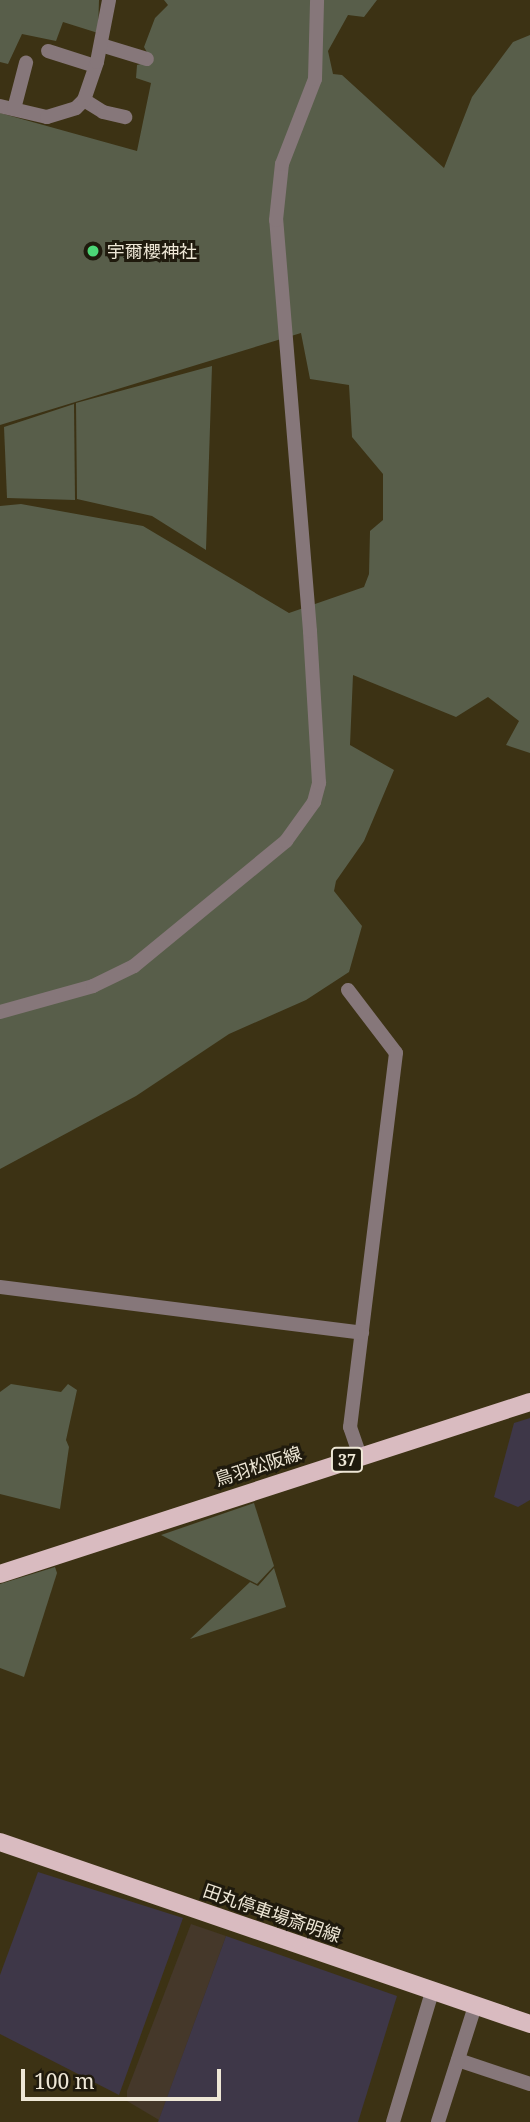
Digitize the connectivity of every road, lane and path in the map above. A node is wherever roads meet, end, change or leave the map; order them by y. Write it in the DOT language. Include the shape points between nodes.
graph roads {
  1 [pos="103,0"];
  2 [pos="109,0"];
  3 [pos="317,0"];
  4 [pos="101,45"];
  5 [pos="48,51"];
  6 [pos="147,59"];
  7 [pos="26,63"];
  8 [pos="95,66"];
  9 [pos="84,100"];
  10 [pos="7,107"];
  11 [pos="125,117"];
  12 [pos="348,990"];
  13 [pos="0,1012"];
  14 [pos="0,1287"];
  15 [pos="362,1333"];
  16 [pos="530,1402"];
  17 [pos="360,1456"];
  18 [pos="0,1574"];
  19 [pos="0,1842"];
  20 [pos="432,1992"];
  21 [pos="475,2006"];
  22 [pos="530,2024"];
  23 [pos="458,2060"];
  24 [pos="530,2084"];
  25 [pos="393,2122"];
  26 [pos="438,2122"];
  1 -- 2 [label="street"];
  2 -- 4 [label="street"];
  3 -- 13 [label="street" via="315,79 282,164 276,220 310,631 318,775 314,802 286,841 134,966 93,986"];
  4 -- 6 [label="street"];
  4 -- 8 [label="street"];
  5 -- 8 [label="street"];
  7 -- 10 [label="street"];
  8 -- 9 [label="street"];
  9 -- 10 [label="street" via="57,117"];
  9 -- 11 [label="street" via="103,112"];
  12 -- 15 [label="street" via="396,1052"];
  14 -- 15 [label="street"];
  15 -- 17 [label="street" via="351,1427"];
  16 -- 17 [label="main road, 鳥羽松阪線 / 37"];
  17 -- 18 [label="main road, 鳥羽松阪線 / 37"];
  19 -- 20 [label="main road, 田丸停車場斎明線"];
  20 -- 21 [label="main road, 田丸停車場斎明線"];
  20 -- 25 [label="street"];
  21 -- 22 [label="main road, 田丸停車場斎明線"];
  21 -- 23 [label="street"];
  23 -- 24 [label="street"];
  23 -- 26 [label="street"];
}
